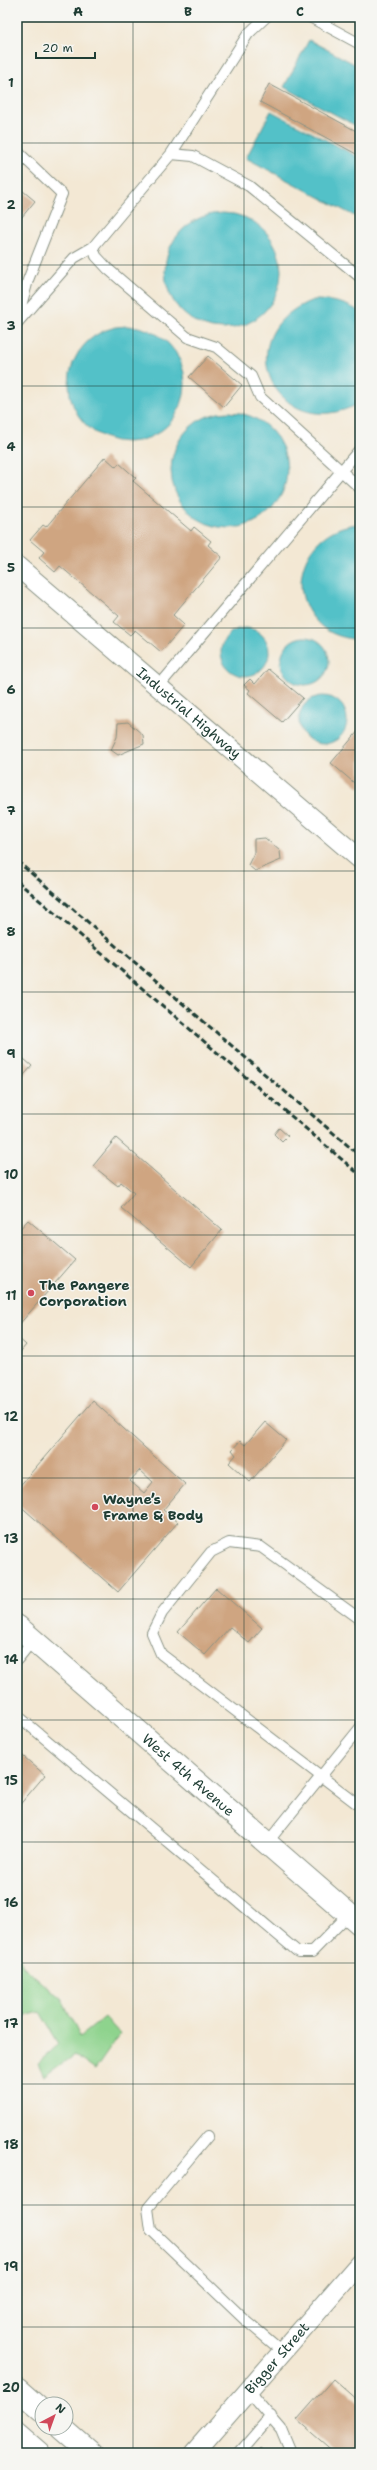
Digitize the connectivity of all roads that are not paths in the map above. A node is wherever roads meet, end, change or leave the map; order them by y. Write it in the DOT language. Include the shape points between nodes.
graph roads {
  1 [pos="266,17"];
  2 [pos="310,17"];
  3 [pos="360,44"];
  4 [pos="17,151"];
  5 [pos="171,154"];
  6 [pos="93,247"];
  7 [pos="360,277"];
  8 [pos="17,322"];
  9 [pos="360,449"];
  10 [pos="340,472"];
  11 [pos="360,488"];
  12 [pos="17,566"];
  13 [pos="158,687"];
  14 [pos="360,859"];
  15 [pos="360,1619"];
  16 [pos="17,1626"];
  17 [pos="33,1640"];
  18 [pos="17,1660"];
  19 [pos="17,1715"];
  20 [pos="360,1728"];
  21 [pos="320,1776"];
  22 [pos="360,1806"];
  23 [pos="267,1843"];
  24 [pos="354,1919"];
  25 [pos="208,2136"];
  26 [pos="360,2263"];
  27 [pos="283,2352"];
  28 [pos="17,2390"];
  29 [pos="249,2392"];
  30 [pos="34,2404"];
  31 [pos="271,2416"];
  32 [pos="17,2434"];
  33 [pos="71,2436"];
  34 [pos="39,2453"];
  35 [pos="91,2453"];
  36 [pos="194,2453"];
  37 [pos="239,2453"];
  38 [pos="291,2453"];
  1 -- 5 [label="lane" via="248,34"];
  2 -- 3 [label="lane"];
  4 -- 8 [label="lane" via="62,194 28,280"];
  5 -- 6 [label="lane"];
  5 -- 7 [label="lane" via="193,156 249,186"];
  6 -- 8 [label="lane" via="74,258"];
  6 -- 10 [label="lane" via="96,256 108,269 187,337 216,347 251,376 260,397"];
  9 -- 10 [label="lane"];
  10 -- 11 [label="lane"];
  10 -- 13 [label="lane"];
  12 -- 13 [label="street, Industrial Highway"];
  13 -- 14 [label="street, Industrial Highway"];
  15 -- 21 [label="lane" via="261,1547 229,1543 211,1552 162,1613 152,1634 161,1654"];
  16 -- 17 [label="main road, West 4th Avenue"];
  17 -- 18 [label="lane"];
  17 -- 23 [label="main road, West 4th Avenue"];
  19 -- 24 [label="lane" via="298,1952 312,1952"];
  20 -- 21 [label="lane"];
  21 -- 22 [label="lane"];
  21 -- 23 [label="lane"];
  23 -- 24 [label="main road, West 4th Avenue"];
  25 -- 27 [label="lane" via="148,2208 151,2230 244,2319"];
  26 -- 27 [label="street, Bigger Street"];
  27 -- 29 [label="street, Bigger Street"];
  28 -- 30 [label="main road"];
  29 -- 31 [label="lane"];
  29 -- 36 [label="street, Bigger Street"];
  31 -- 37 [label="lane"];
  31 -- 38 [label="lane" via="281,2429"];
  32 -- 34 [label="main road"];
  33 -- 35 [label="main road"];
}
